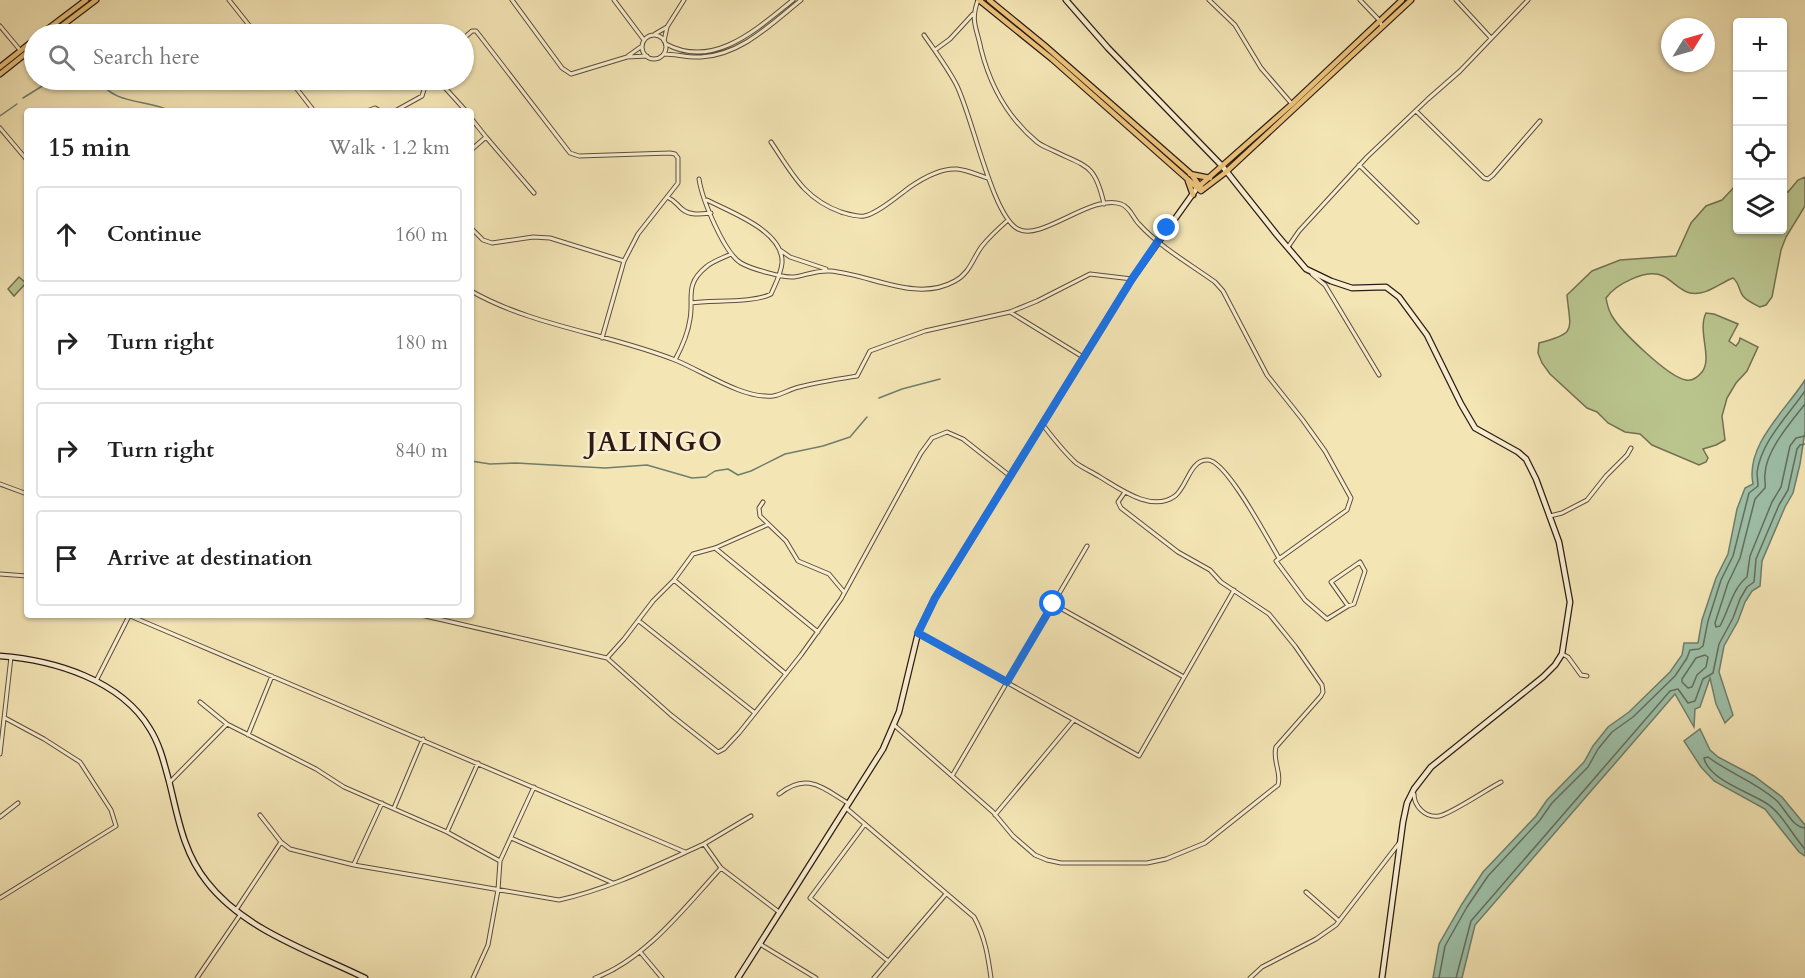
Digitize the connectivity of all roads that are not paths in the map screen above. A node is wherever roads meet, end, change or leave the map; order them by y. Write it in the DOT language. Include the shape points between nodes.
graph roads {
  1 [pos="86,0"];
  2 [pos="96,0"];
  3 [pos="229,0"];
  4 [pos="512,0"];
  5 [pos="614,0"];
  6 [pos="684,0"];
  7 [pos="794,0"];
  8 [pos="801,0"];
  9 [pos="979,0"];
  10 [pos="988,0"];
  11 [pos="1066,0"];
  12 [pos="1209,0"];
  13 [pos="1359,0"];
  14 [pos="1402,0"];
  15 [pos="1411,0"];
  16 [pos="1456,0"];
  17 [pos="1528,0"];
  18 [pos="973,14"];
  19 [pos="54,24"];
  20 [pos="64,24"];
  21 [pos="248,24"];
  22 [pos="1381,24"];
  23 [pos="0,26"];
  24 [pos="667,27"];
  25 [pos="474,31"];
  26 [pos="654,35"];
  27 [pos="924,35"];
  28 [pos="1491,38"];
  29 [pos="644,40"];
  30 [pos="665,43"];
  31 [pos="642,46"];
  32 [pos="935,51"];
  33 [pos="22,53"];
  34 [pos="663,54"];
  35 [pos="647,56"];
  36 [pos="627,57"];
  37 [pos="0,66"];
  38 [pos="0,74"];
  39 [pos="298,90"];
  40 [pos="424,90"];
  41 [pos="447,90"];
  42 [pos="1294,106"];
  43 [pos="312,108"];
  44 [pos="400,108"];
  45 [pos="463,108"];
  46 [pos="1416,111"];
  47 [pos="1540,121"];
  48 [pos="474,122"];
  49 [pos="0,128"];
  50 [pos="486,137"];
  51 [pos="771,142"];
  52 [pos="474,147"];
  53 [pos="24,156"];
  54 [pos="1359,165"];
  55 [pos="1225,169"];
  56 [pos="1188,176"];
  57 [pos="988,178"];
  58 [pos="1210,178"];
  59 [pos="699,179"];
  60 [pos="1200,189"];
  61 [pos="534,193"];
  62 [pos="1193,196"];
  63 [pos="668,197"];
  64 [pos="706,200"];
  65 [pos="1104,204"];
  66 [pos="711,213"];
  67 [pos="1009,220"];
  68 [pos="1417,222"];
  69 [pos="474,231"];
  70 [pos="1158,240"];
  71 [pos="1288,247"];
  72 [pos="779,249"];
  73 [pos="731,254"];
  74 [pos="624,261"];
  75 [pos="1306,269"];
  76 [pos="830,271"];
  77 [pos="779,274"];
  78 [pos="1132,279"];
  79 [pos="474,292"];
  80 [pos="691,303"];
  81 [pos="1010,312"];
  82 [pos="602,338"];
  83 [pos="1083,357"];
  84 [pos="675,360"];
  85 [pos="1379,375"];
  86 [pos="1043,425"];
  87 [pos="1631,448"];
  88 [pos="1011,476"];
  89 [pos="0,484"];
  90 [pos="1125,492"];
  91 [pos="24,493"];
  92 [pos="763,502"];
  93 [pos="1550,516"];
  94 [pos="767,525"];
  95 [pos="1087,546"];
  96 [pos="715,548"];
  97 [pos="1280,559"];
  98 [pos="0,574"];
  99 [pos="24,576"];
  100 [pos="674,580"];
  101 [pos="1234,590"];
  102 [pos="844,592"];
  103 [pos="1053,604"];
  104 [pos="1348,606"];
  105 [pos="128,618"];
  106 [pos="136,618"];
  107 [pos="434,618"];
  108 [pos="639,621"];
  109 [pos="818,632"];
  110 [pos="918,633"];
  111 [pos="1562,654"];
  112 [pos="0,656"];
  113 [pos="11,657"];
  114 [pos="606,658"];
  115 [pos="786,674"];
  116 [pos="272,676"];
  117 [pos="1587,676"];
  118 [pos="1184,677"];
  119 [pos="96,681"];
  120 [pos="1007,682"];
  121 [pos="200,702"];
  122 [pos="755,713"];
  123 [pos="5,718"];
  124 [pos="1074,720"];
  125 [pos="226,724"];
  126 [pos="894,724"];
  127 [pos="248,735"];
  128 [pos="423,740"];
  129 [pos="0,754"];
  130 [pos="478,763"];
  131 [pos="952,776"];
  132 [pos="1501,782"];
  133 [pos="169,783"];
  134 [pos="534,787"];
  135 [pos="1414,789"];
  136 [pos="779,794"];
  137 [pos="18,803"];
  138 [pos="382,803"];
  139 [pos="848,806"];
  140 [pos="394,808"];
  141 [pos="260,815"];
  142 [pos="995,815"];
  143 [pos="751,816"];
  144 [pos="0,817"];
  145 [pos="865,824"];
  146 [pos="447,832"];
  147 [pos="511,838"];
  148 [pos="1401,841"];
  149 [pos="281,842"];
  150 [pos="704,844"];
  151 [pos="685,852"];
  152 [pos="500,861"];
  153 [pos="354,865"];
  154 [pos="722,868"];
  155 [pos="613,883"];
  156 [pos="498,890"];
  157 [pos="1306,892"];
  158 [pos="946,894"];
  159 [pos="0,898"];
  160 [pos="238,913"];
  161 [pos="780,913"];
  162 [pos="1339,921"];
  163 [pos="760,944"];
  164 [pos="641,953"];
  165 [pos="888,961"];
  166 [pos="197,978"];
  167 [pos="365,978"];
  168 [pos="473,978"];
  169 [pos="595,978"];
  170 [pos="662,978"];
  171 [pos="738,978"];
  172 [pos="816,978"];
  173 [pos="874,978"];
  174 [pos="991,978"];
  175 [pos="1250,978"];
  176 [pos="1382,978"];
  1 -- 19 [label="main road"];
  2 -- 20 [label="main road"];
  3 -- 21 [label="street"];
  4 -- 36 [label="street" via="566,72 577,73"];
  5 -- 29 [label="street"];
  6 -- 24 [label="street"];
  7 -- 30 [label="street" via="727,46 685,52"];
  8 -- 34 [label="street" via="758,35 728,51 701,57"];
  9 -- 18 [label="street"];
  9 -- 56 [label="main road"];
  10 -- 56 [label="main road" via="1044,45"];
  11 -- 55 [label="main road"];
  12 -- 42 [label="street" via="1235,25 1261,68"];
  13 -- 22 [label="street"];
  14 -- 22 [label="main road"];
  15 -- 22 [label="main road"];
  16 -- 28 [label="street"];
  17 -- 28 [label="street"];
  18 -- 32 [label="street"];
  18 -- 65 [label="street" via="984,61 1002,103 1039,144 1081,162 1094,174"];
  22 -- 42 [label="main road"];
  23 -- 33 [label="street"];
  24 -- 26 [label="street"];
  24 -- 30 [label="street"];
  25 -- 63 [label="street" via="570,153 675,154 678,183"];
  26 -- 29 [label="street"];
  26 -- 30 [label="street"];
  27 -- 32 [label="street"];
  28 -- 46 [label="street"];
  29 -- 31 [label="street"];
  30 -- 34 [label="street"];
  31 -- 35 [label="street"];
  31 -- 36 [label="street"];
  32 -- 57 [label="street" via="956,84 969,115"];
  33 -- 37 [label="main road"];
  33 -- 38 [label="main road"];
  34 -- 35 [label="street" via="656,59"];
  35 -- 36 [label="street"];
  39 -- 43 [label="street"];
  40 -- 44 [label="street" via="422,96"];
  41 -- 45 [label="street"];
  42 -- 55 [label="main road"];
  46 -- 47 [label="street" via="1488,179"];
  46 -- 54 [label="street"];
  48 -- 50 [label="street"];
  49 -- 53 [label="street"];
  50 -- 52 [label="street"];
  50 -- 61 [label="street"];
  51 -- 57 [label="street" via="812,197 849,214 865,216 937,173 957,169"];
  54 -- 68 [label="street"];
  54 -- 71 [label="street"];
  55 -- 58 [label="main road"];
  55 -- 60 [label="main road"];
  55 -- 71 [label="main road"];
  56 -- 58 [label="main road"];
  56 -- 60 [label="main road"];
  56 -- 62 [label="main road"];
  57 -- 67 [label="street"];
  58 -- 60 [label="main road"];
  59 -- 64 [label="street"];
  60 -- 62 [label="main road"];
  62 -- 70 [label="main road"];
  63 -- 66 [label="street" via="689,214"];
  63 -- 74 [label="street" via="638,234"];
  64 -- 66 [label="street"];
  64 -- 72 [label="street" via="749,220"];
  65 -- 67 [label="street" via="1029,232 1017,229"];
  65 -- 70 [label="street" via="1121,204"];
  66 -- 73 [label="street"];
  67 -- 76 [label="street" via="981,247 973,265 955,281 934,288 911,288"];
  69 -- 74 [label="street" via="492,243 550,238"];
  70 -- 78 [label="main road"];
  70 -- 97 [label="street" via="1222,291 1267,375 1325,451 1351,498 1347,510"];
  71 -- 75 [label="main road"];
  72 -- 76 [label="street"];
  72 -- 77 [label="street"];
  73 -- 77 [label="street" via="741,263"];
  73 -- 80 [label="street" via="706,267 695,280 689,294"];
  74 -- 82 [label="street"];
  75 -- 85 [label="street" via="1325,285"];
  75 -- 93 [label="main road" via="1352,288 1386,287 1398,297 1432,344 1470,422 1482,434 1523,456"];
  76 -- 77 [label="street" via="793,277"];
  77 -- 80 [label="street" via="771,294 762,299"];
  78 -- 81 [label="street" via="1090,274"];
  78 -- 83 [label="main road"];
  79 -- 82 [label="street"];
  80 -- 84 [label="street" via="690,319"];
  81 -- 83 [label="street"];
  81 -- 84 [label="street" via="925,331 888,344 870,351 857,376 814,383 774,396 738,390"];
  82 -- 84 [label="street"];
  83 -- 86 [label="main road"];
  86 -- 88 [label="main road"];
  86 -- 90 [label="street" via="1077,463"];
  87 -- 93 [label="street" via="1587,500"];
  88 -- 102 [label="street" via="963,439 947,432 932,438"];
  88 -- 110 [label="main road" via="935,598"];
  89 -- 91 [label="street"];
  90 -- 97 [label="street" via="1148,501 1162,501 1181,490 1198,463 1215,463 1231,478"];
  90 -- 101 [label="street" via="1118,502 1121,508"];
  92 -- 94 [label="street" via="760,516"];
  93 -- 111 [label="main road" via="1568,586"];
  94 -- 96 [label="street"];
  94 -- 102 [label="street" via="786,541 798,561 829,574"];
  95 -- 103 [label="street"];
  96 -- 100 [label="street" via="693,554"];
  96 -- 109 [label="street"];
  97 -- 104 [label="street" via="1276,561 1305,600 1327,620"];
  98 -- 99 [label="street"];
  100 -- 108 [label="street"];
  100 -- 115 [label="street"];
  101 -- 118 [label="street"];
  101 -- 142 [label="street" via="1269,614 1322,685 1321,696 1276,747 1278,785 1205,843 1166,859 1147,862 1047,860 1024,846"];
  102 -- 109 [label="street"];
  103 -- 118 [label="street"];
  103 -- 120 [label="street"];
  104 -- 104 [label="street" via="1331,582 1360,562 1365,571 1354,604"];
  105 -- 119 [label="street"];
  106 -- 116 [label="street"];
  107 -- 114 [label="street"];
  108 -- 114 [label="street"];
  108 -- 122 [label="street"];
  109 -- 115 [label="street"];
  110 -- 120 [label="street"];
  110 -- 126 [label="main road"];
  111 -- 117 [label="street" via="1581,675"];
  111 -- 135 [label="main road" via="1543,677 1431,767"];
  112 -- 113 [label="main road"];
  113 -- 119 [label="main road" via="54,666"];
  113 -- 123 [label="street"];
  114 -- 122 [label="street" via="718,752"];
  115 -- 122 [label="street"];
  116 -- 127 [label="street"];
  116 -- 128 [label="street"];
  118 -- 124 [label="street" via="1139,756"];
  119 -- 133 [label="main road" via="127,701 146,723 161,753"];
  120 -- 124 [label="street"];
  120 -- 131 [label="street"];
  121 -- 125 [label="street"];
  123 -- 129 [label="street"];
  123 -- 159 [label="street" via="80,762 111,810 116,826"];
  124 -- 142 [label="street"];
  125 -- 127 [label="street"];
  125 -- 133 [label="street"];
  126 -- 131 [label="street"];
  126 -- 139 [label="main road"];
  127 -- 138 [label="street"];
  128 -- 130 [label="street"];
  128 -- 140 [label="street"];
  130 -- 134 [label="street"];
  130 -- 146 [label="street"];
  131 -- 142 [label="street"];
  132 -- 135 [label="street" via="1439,816 1426,814 1417,806"];
  133 -- 160 [label="main road" via="190,855 206,882"];
  134 -- 147 [label="street"];
  134 -- 151 [label="street"];
  135 -- 148 [label="main road" via="1406,807"];
  136 -- 139 [label="street" via="799,782 811,782"];
  137 -- 144 [label="street"];
  138 -- 140 [label="street"];
  138 -- 153 [label="street"];
  139 -- 145 [label="street"];
  139 -- 161 [label="main road"];
  140 -- 146 [label="street"];
  141 -- 149 [label="street"];
  143 -- 150 [label="street"];
  145 -- 158 [label="street"];
  145 -- 165 [label="street" via="810,898"];
  146 -- 152 [label="street"];
  147 -- 152 [label="street"];
  147 -- 155 [label="street"];
  148 -- 162 [label="street"];
  148 -- 176 [label="main road"];
  149 -- 153 [label="street" via="290,849"];
  149 -- 160 [label="street"];
  150 -- 151 [label="street"];
  150 -- 154 [label="street"];
  151 -- 155 [label="street"];
  152 -- 156 [label="street"];
  153 -- 156 [label="street"];
  154 -- 161 [label="street"];
  154 -- 164 [label="street"];
  155 -- 156 [label="street" via="559,900"];
  156 -- 168 [label="street" via="488,945"];
  157 -- 162 [label="street"];
  158 -- 165 [label="street"];
  158 -- 174 [label="street" via="974,917 981,929"];
  160 -- 166 [label="street"];
  160 -- 167 [label="main road"];
  161 -- 163 [label="main road"];
  162 -- 175 [label="street"];
  163 -- 171 [label="main road"];
  163 -- 172 [label="street"];
  164 -- 169 [label="street"];
  164 -- 170 [label="street"];
  165 -- 173 [label="street"];
}
